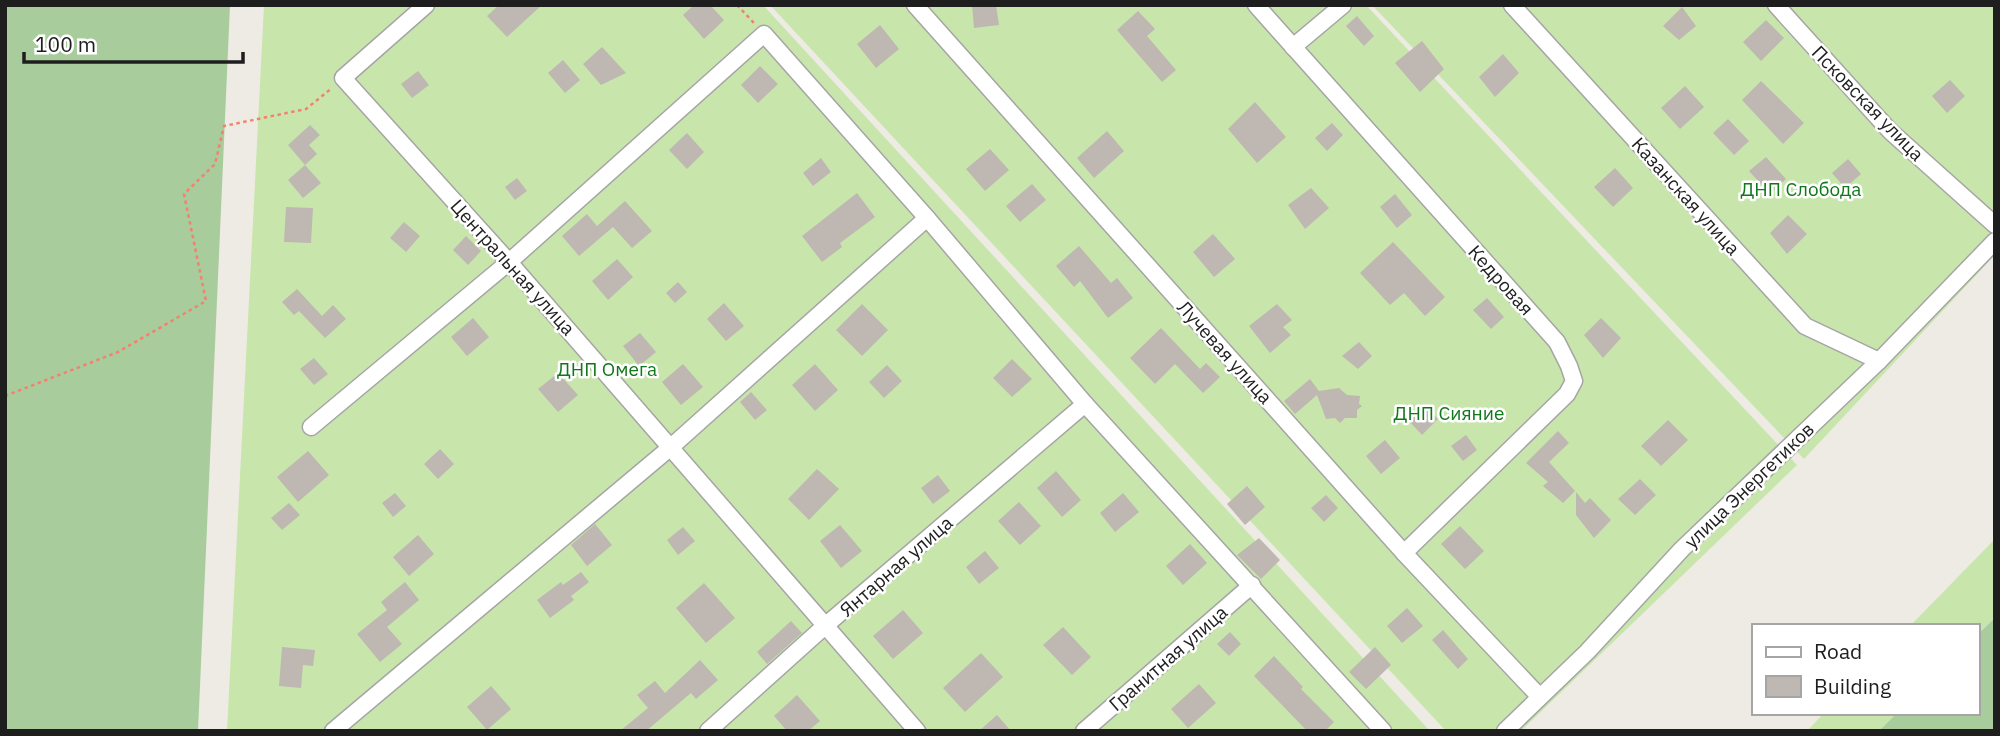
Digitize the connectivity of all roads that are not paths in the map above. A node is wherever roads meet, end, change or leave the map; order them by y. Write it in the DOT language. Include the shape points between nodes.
graph roads {
  1 [pos="426,5"];
  2 [pos="915,5"];
  3 [pos="1256,5"];
  4 [pos="1343,5"];
  5 [pos="1512,5"];
  6 [pos="1776,5"];
  7 [pos="1293,47"];
  8 [pos="927,218"];
  9 [pos="1995,225"];
  10 [pos="1995,241"];
  11 [pos="509,261"];
  12 [pos="1879,361"];
  13 [pos="1086,404"];
  14 [pos="311,427"];
  15 [pos="671,447"];
  16 [pos="1404,553"];
  17 [pos="1252,585"];
  18 [pos="826,625"];
  19 [pos="1539,696"];
  20 [pos="333,731"];
  21 [pos="708,731"];
  22 [pos="918,731"];
  23 [pos="1084,731"];
  24 [pos="1383,731"];
  25 [pos="1505,731"];
  1 -- 11 [label="street, Центральная улица" via="343,78"];
  2 -- 16 [label="street, Лучевая улица"];
  3 -- 7 [label="street, Кедровая"];
  4 -- 7 [label="street"];
  5 -- 12 [label="street, Казанская улица" via="1805,326"];
  6 -- 9 [label="street, Псковская улица" via="1890,131"];
  7 -- 16 [label="street, Кедровая" via="1557,342 1574,381 1567,394"];
  8 -- 11 [label="street" via="764,34"];
  8 -- 13 [label="street"];
  8 -- 15 [label="street"];
  10 -- 12 [label="street, улица Энергетиков"];
  11 -- 14 [label="street"];
  11 -- 15 [label="street, Центральная улица"];
  12 -- 19 [label="street, улица Энергетиков" via="1682,549 1587,652"];
  13 -- 17 [label="street"];
  13 -- 18 [label="street, Янтарная улица"];
  15 -- 18 [label="street, Центральная улица"];
  15 -- 20 [label="street"];
  16 -- 19 [label="street, Лучевая улица"];
  17 -- 23 [label="street, Гранитная улица"];
  17 -- 24 [label="street"];
  18 -- 21 [label="street, Янтарная улица"];
  18 -- 22 [label="street, Центральная улица"];
  19 -- 25 [label="street, улица Энергетиков"];
}
